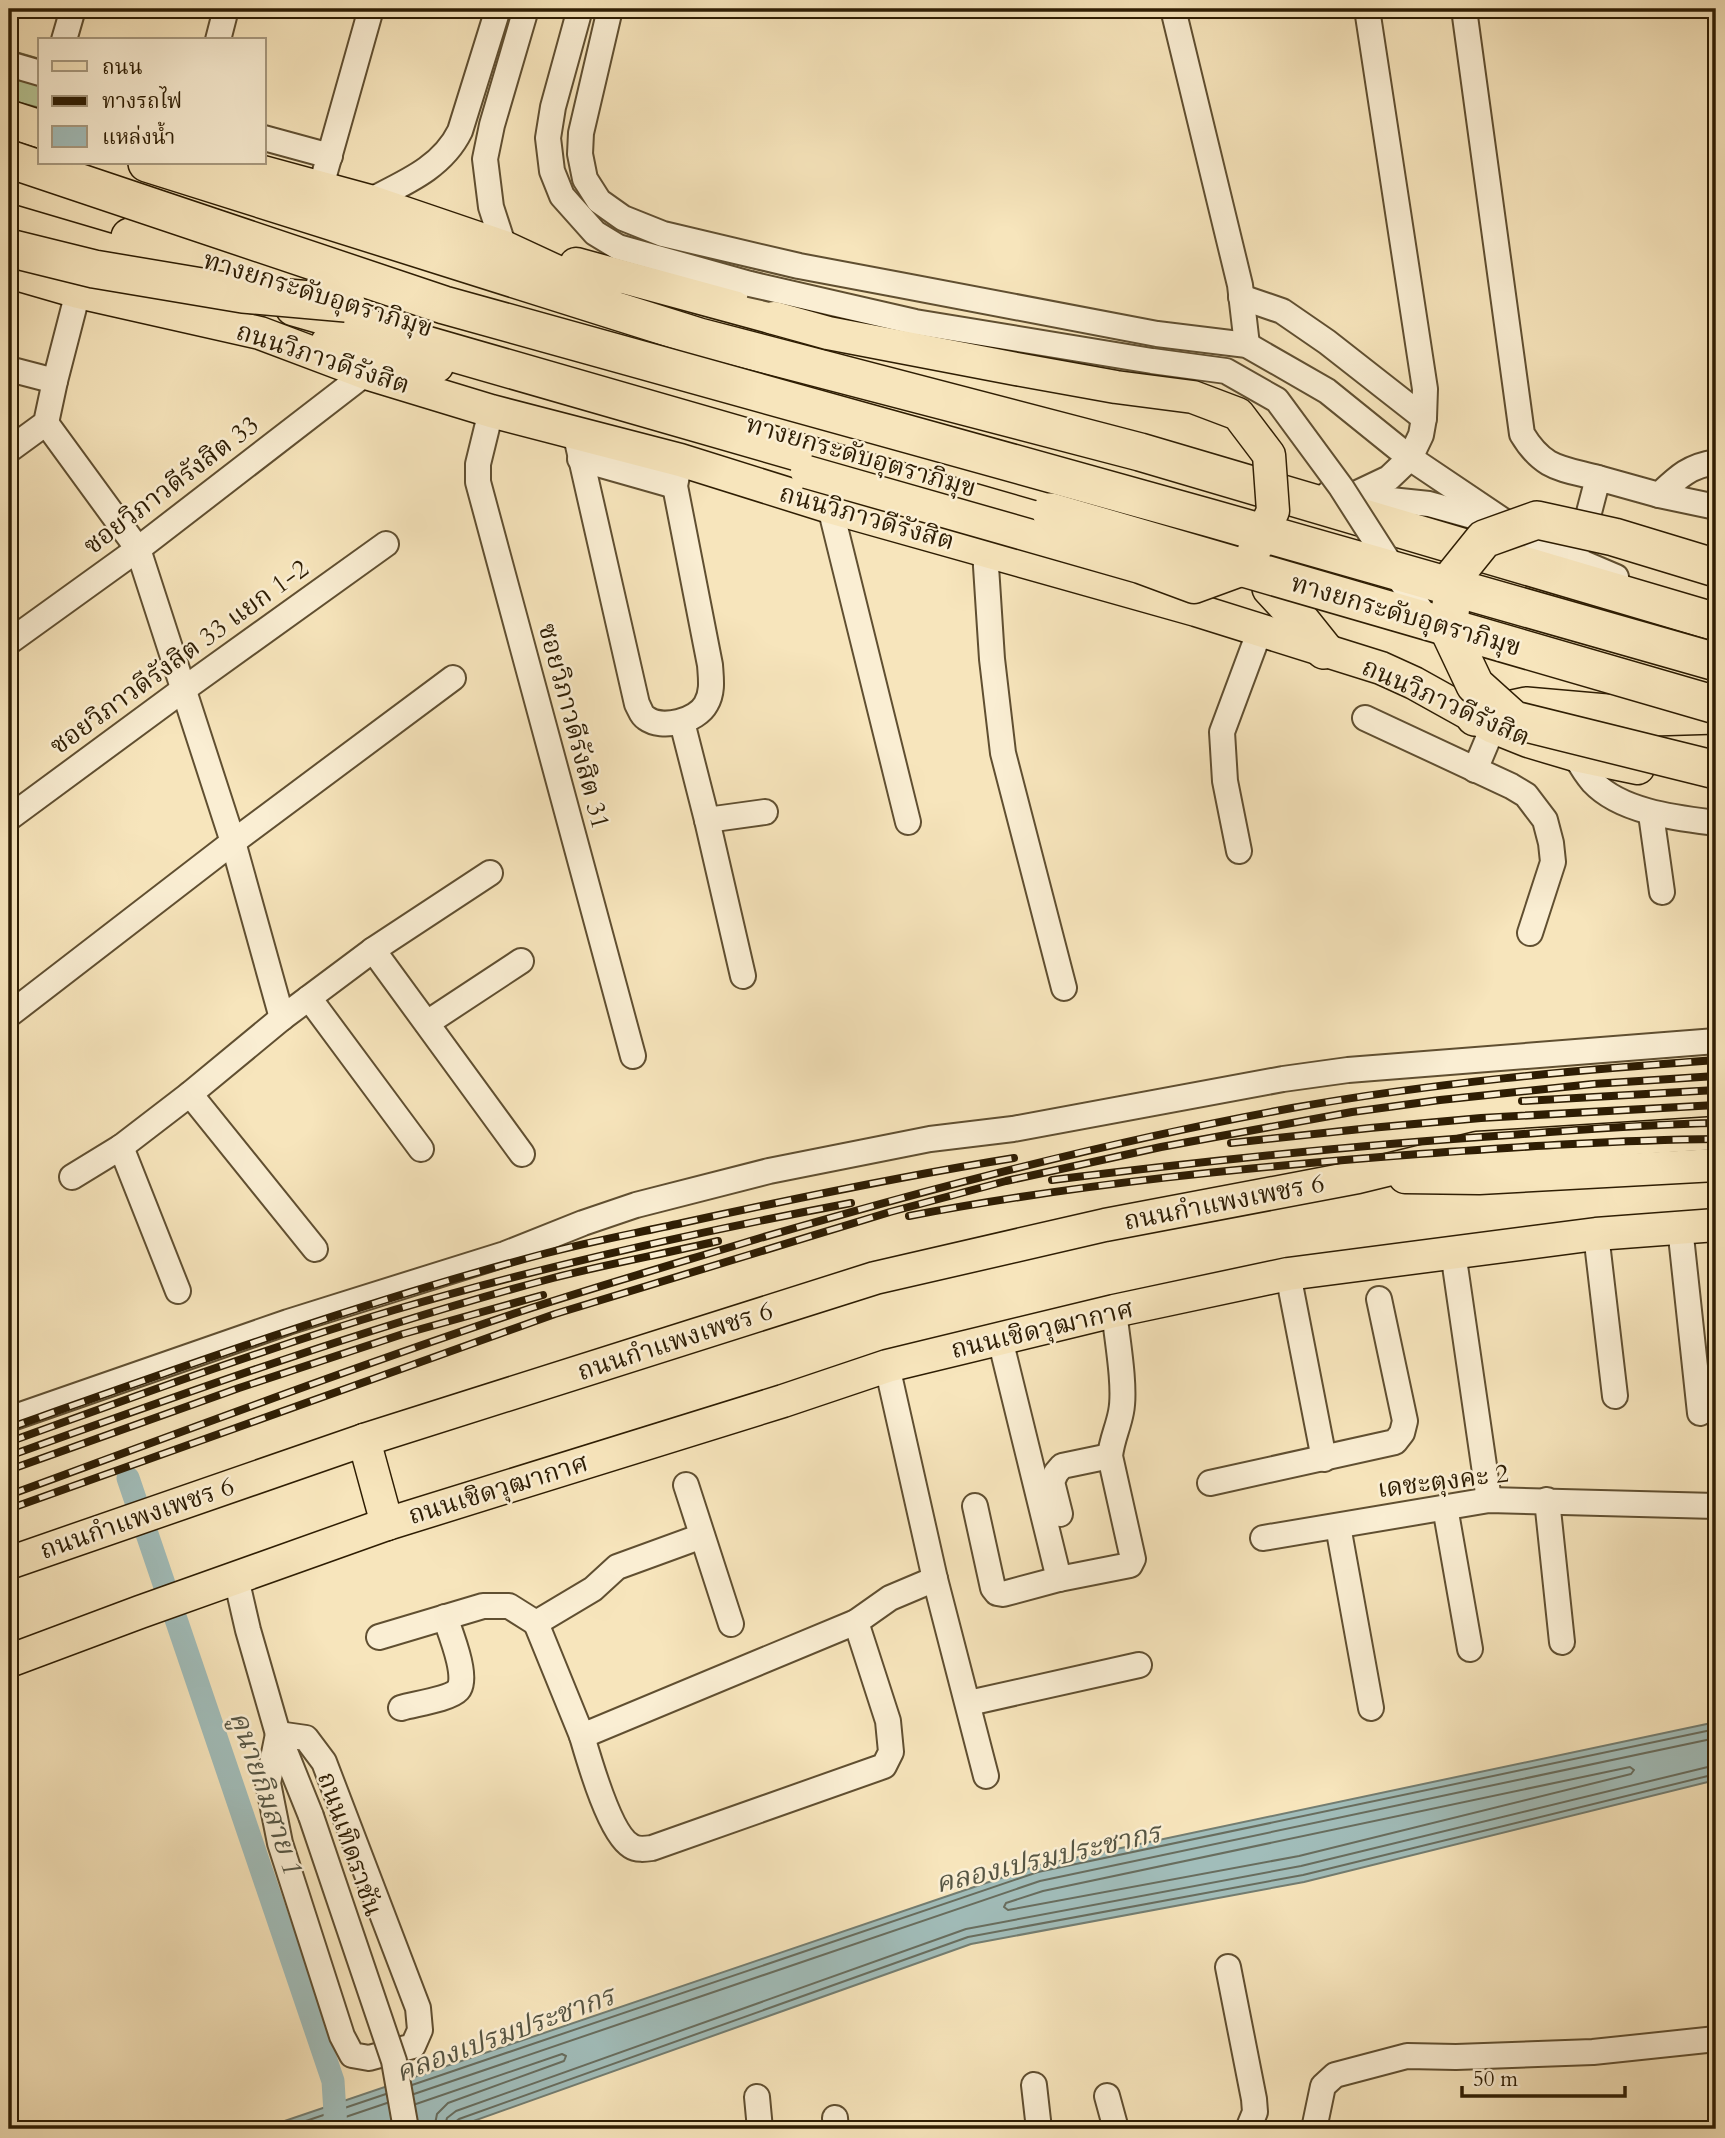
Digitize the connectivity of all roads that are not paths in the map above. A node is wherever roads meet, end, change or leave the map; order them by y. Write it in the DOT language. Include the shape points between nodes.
graph roads {
  1 [pos="73,9"];
  2 [pos="226,9"];
  3 [pos="371,9"];
  4 [pos="498,9"];
  5 [pos="526,9"];
  6 [pos="580,9"];
  7 [pos="1173,9"];
  8 [pos="1367,9"];
  9 [pos="1464,9"];
  10 [pos="603,11"];
  11 [pos="65,38"];
  12 [pos="219,38"];
  13 [pos="9,64"];
  14 [pos="38,72"];
  15 [pos="9,105"];
  16 [pos="38,113"];
  17 [pos="9,119"];
  18 [pos="38,128"];
  19 [pos="266,139"];
  20 [pos="9,159"];
  21 [pos="150,164"];
  22 [pos="242,164"];
  23 [pos="325,171"];
  24 [pos="9,200"];
  25 [pos="369,201"];
  26 [pos="9,223"];
  27 [pos="9,248"];
  28 [pos="513,251"];
  29 [pos="9,272"];
  30 [pos="78,292"];
  31 [pos="1241,298"];
  32 [pos="346,303"];
  33 [pos="260,333"];
  34 [pos="699,337"];
  35 [pos="1247,345"];
  36 [pos="399,356"];
  37 [pos="9,369"];
  38 [pos="366,373"];
  39 [pos="55,381"];
  40 [pos="491,411"];
  41 [pos="1424,418"];
  42 [pos="46,422"];
  43 [pos="578,446"];
  44 [pos="9,450"];
  45 [pos="1140,452"];
  46 [pos="1410,458"];
  47 [pos="1716,462"];
  48 [pos="678,473"];
  49 [pos="1598,478"];
  50 [pos="1659,495"];
  51 [pos="1351,496"];
  52 [pos="1716,506"];
  53 [pos="830,507"];
  54 [pos="1511,526"];
  55 [pos="386,544"];
  56 [pos="138,549"];
  57 [pos="985,551"];
  58 [pos="1576,560"];
  59 [pos="1716,568"];
  60 [pos="1271,588"];
  61 [pos="1716,621"];
  62 [pos="1260,630"];
  63 [pos="9,642"];
  64 [pos="1324,650"];
  65 [pos="1716,662"];
  66 [pos="453,678"];
  67 [pos="184,689"];
  68 [pos="1716,705"];
  69 [pos="1481,710"];
  70 [pos="1716,715"];
  71 [pos="1365,719"];
  72 [pos="682,723"];
  73 [pos="1575,755"];
  74 [pos="1475,770"];
  75 [pos="1716,771"];
  76 [pos="1716,786"];
  77 [pos="765,812"];
  78 [pos="1651,814"];
  79 [pos="9,818"];
  80 [pos="707,820"];
  81 [pos="908,822"];
  82 [pos="1716,823"];
  83 [pos="233,842"];
  84 [pos="1239,851"];
  85 [pos="490,873"];
  86 [pos="1662,892"];
  87 [pos="1530,933"];
  88 [pos="373,950"];
  89 [pos="521,961"];
  90 [pos="743,976"];
  91 [pos="1064,988"];
  92 [pos="309,999"];
  93 [pos="10,1014"];
  94 [pos="282,1018"];
  95 [pos="427,1023"];
  96 [pos="1716,1041"];
  97 [pos="633,1056"];
  98 [pos="190,1094"];
  99 [pos="1716,1133"];
  100 [pos="121,1147"];
  101 [pos="421,1149"];
  102 [pos="522,1154"];
  103 [pos="1716,1165"];
  104 [pos="72,1177"];
  105 [pos="1358,1177"];
  106 [pos="1716,1224"];
  107 [pos="1680,1227"];
  108 [pos="1596,1234"];
  109 [pos="315,1249"];
  110 [pos="1453,1252"];
  111 [pos="1288,1274"];
  112 [pos="178,1291"];
  113 [pos="1379,1299"];
  114 [pos="1114,1311"];
  115 [pos="1000,1339"];
  116 [pos="887,1366"];
  117 [pos="1615,1396"];
  118 [pos="1700,1413"];
  119 [pos="9,1419"];
  120 [pos="364,1440"];
  121 [pos="1110,1456"];
  122 [pos="1324,1459"];
  123 [pos="1210,1483"];
  124 [pos="686,1485"];
  125 [pos="1489,1500"];
  126 [pos="1547,1500"];
  127 [pos="975,1506"];
  128 [pos="1716,1506"];
  129 [pos="1445,1507"];
  130 [pos="387,1524"];
  131 [pos="1338,1526"];
  132 [pos="702,1536"];
  133 [pos="1264,1538"];
  134 [pos="9,1563"];
  135 [pos="1067,1577"];
  136 [pos="236,1578"];
  137 [pos="935,1579"];
  138 [pos="445,1617"];
  139 [pos="856,1622"];
  140 [pos="536,1623"];
  141 [pos="731,1624"];
  142 [pos="379,1637"];
  143 [pos="1562,1642"];
  144 [pos="1470,1649"];
  145 [pos="9,1661"];
  146 [pos="1139,1665"];
  147 [pos="969,1703"];
  148 [pos="401,1708"];
  149 [pos="1371,1709"];
  150 [pos="278,1734"];
  151 [pos="582,1736"];
  152 [pos="986,1776"];
  153 [pos="1228,1967"];
  154 [pos="1716,2039"];
  155 [pos="1034,2085"];
  156 [pos="1107,2096"];
  157 [pos="757,2097"];
  158 [pos="406,2129"];
  159 [pos="760,2129"];
  160 [pos="1039,2129"];
  161 [pos="1116,2129"];
  162 [pos="1248,2129"];
  163 [pos="1314,2129"];
  1 -- 11 [label="street"];
  2 -- 12 [label="street"];
  3 -- 23 [label="street"];
  4 -- 25 [label="street" via="455,142 416,178"];
  5 -- 28 [label="street" via="485,159 491,207"];
  6 -- 69 [label="street, bridge" via="548,138 552,171 562,196 595,233 618,247 750,284 915,322 1226,371 1278,400 1341,487"];
  7 -- 31 [label="street"];
  8 -- 41 [label="street" via="1425,389"];
  9 -- 49 [label="street" via="1522,434 1532,451 1550,465"];
  10 -- 35 [label="street" via="580,154 585,179 599,201 623,218 663,234 799,266 1157,334"];
  13 -- 14 [label="street"];
  15 -- 16 [label="main road"];
  17 -- 18 [label="highway"];
  19 -- 23 [label="street"];
  20 -- 65 [label="highway, ทางยกระดับอุตราภิมุข, bridge" via="444,305"];
  21 -- 34 [label="highway"];
  22 -- 23 [label="main road"];
  23 -- 25 [label="main road"];
  24 -- 32 [label="highway, ทางยกระดับอุตราภิมุข, bridge"];
  25 -- 28 [label="main road"];
  26 -- 60 [label="highway, ถนนวิภาวดีรังสิต"];
  27 -- 32 [label="highway, bridge" via="94,269 243,294"];
  28 -- 34 [label="main road"];
  28 -- 36 [label="main road, bridge" via="577,264 828,333 1193,397 1238,414 1269,455 1273,511 1246,568 1194,587 1140,567 639,421"];
  29 -- 30 [label="main road, ถนนวิภาวดีรังสิต"];
  30 -- 33 [label="main road, ถนนวิภาวดีรังสิต"];
  30 -- 39 [label="street"];
  31 -- 35 [label="street"];
  31 -- 41 [label="street" via="1282,311"];
  32 -- 68 [label="highway, ทางยกระดับอุตราภิมุข, bridge"];
  33 -- 36 [label="main road"];
  33 -- 38 [label="main road, ถนนวิภาวดีรังสิต"];
  34 -- 45 [label="highway"];
  35 -- 46 [label="street" via="1326,391"];
  36 -- 38 [label="main road"];
  37 -- 39 [label="street"];
  38 -- 40 [label="main road, ถนนวิภาวดีรังสิต"];
  38 -- 56 [label="street, ซอยวิภาวดีรังสิต 33"];
  39 -- 42 [label="street"];
  40 -- 43 [label="main road, ถนนวิภาวดีรังสิต"];
  40 -- 97 [label="street, ซอยวิภาวดีรังสิต 31" via="478,482"];
  41 -- 46 [label="street"];
  42 -- 44 [label="street"];
  42 -- 56 [label="street"];
  43 -- 48 [label="main road, ถนนวิภาวดีรังสิต"];
  43 -- 72 [label="street" via="637,704 643,716 654,722"];
  45 -- 51 [label="street" via="1311,492"];
  45 -- 61 [label="highway"];
  46 -- 51 [label="street" via="1389,478"];
  46 -- 54 [label="street"];
  47 -- 50 [label="street" via="1682,473"];
  48 -- 53 [label="main road, ถนนวิภาวดีรังสิต"];
  48 -- 72 [label="street" via="711,692 705,707"];
  49 -- 50 [label="street"];
  49 -- 58 [label="street"];
  50 -- 52 [label="street"];
  51 -- 54 [label="street" via="1429,505"];
  53 -- 57 [label="main road, ถนนวิภาวดีรังสิต"];
  53 -- 81 [label="street"];
  54 -- 58 [label="street"];
  55 -- 67 [label="street, ซอยวิภาวดีรังสิต 33 แยก 1-2"];
  56 -- 63 [label="street, ซอยวิภาวดีรังสิต 33"];
  56 -- 67 [label="street"];
  57 -- 62 [label="main road, ถนนวิภาวดีรังสิต"];
  57 -- 91 [label="street" via="1003,753"];
  58 -- 61 [label="street"];
  59 -- 69 [label="highway, bridge" via="1615,537 1537,520 1484,539 1455,575 1448,628"];
  60 -- 64 [label="highway"];
  60 -- 70 [label="highway, ถนนวิภาวดีรังสิต"];
  62 -- 64 [label="main road, ถนนวิภาวดีรังสิต"];
  62 -- 84 [label="street" via="1223,732 1225,781"];
  64 -- 69 [label="main road, ถนนวิภาวดีรังสิต" via="1381,668"];
  66 -- 83 [label="street"];
  67 -- 79 [label="street, ซอยวิภาวดีรังสิต 33 แยก 1-2"];
  67 -- 83 [label="street"];
  69 -- 70 [label="highway" via="1526,706 1652,717"];
  69 -- 73 [label="main road, ถนนวิภาวดีรังสิต" via="1528,741"];
  69 -- 74 [label="street"];
  69 -- 75 [label="highway, bridge"];
  71 -- 74 [label="street"];
  72 -- 80 [label="street"];
  73 -- 76 [label="main road, ถนนวิภาวดีรังสิต"];
  73 -- 78 [label="street" via="1606,793"];
  74 -- 87 [label="street" via="1526,795 1545,820 1553,862"];
  77 -- 80 [label="street"];
  78 -- 82 [label="street"];
  78 -- 86 [label="street"];
  80 -- 90 [label="street"];
  83 -- 93 [label="street"];
  83 -- 94 [label="street"];
  85 -- 88 [label="street"];
  88 -- 92 [label="street"];
  88 -- 95 [label="street"];
  89 -- 95 [label="street"];
  92 -- 94 [label="street"];
  92 -- 101 [label="street"];
  94 -- 98 [label="street"];
  95 -- 102 [label="street"];
  96 -- 119 [label="street" via="1348,1070 807,1163 636,1205 505,1254 288,1322"];
  98 -- 100 [label="street"];
  98 -- 109 [label="street"];
  99 -- 105 [label="main road, ถนนกำแพงเพชร 6" via="1477,1148"];
  100 -- 104 [label="street"];
  100 -- 112 [label="street"];
  103 -- 105 [label="main road, ถนนกำแพงเพชร 6" via="1479,1178"];
  105 -- 120 [label="main road, ถนนกำแพงเพชร 6" via="1105,1225 875,1278"];
  106 -- 107 [label="main road, ถนนเชิดวุฒากาศ"];
  107 -- 108 [label="main road, ถนนเชิดวุฒากาศ"];
  107 -- 118 [label="street"];
  108 -- 110 [label="main road, ถนนเชิดวุฒากาศ"];
  108 -- 117 [label="street"];
  110 -- 111 [label="main road, ถนนเชิดวุฒากาศ"];
  110 -- 125 [label="street"];
  111 -- 114 [label="main road, ถนนเชิดวุฒากาศ"];
  111 -- 122 [label="street"];
  113 -- 122 [label="street" via="1405,1421 1402,1433 1395,1441"];
  114 -- 115 [label="main road, ถนนเชิดวุฒากาศ"];
  114 -- 121 [label="street" via="1122,1398"];
  115 -- 116 [label="main road, ถนนเชิดวุฒากาศ"];
  115 -- 135 [label="street"];
  116 -- 130 [label="main road, ถนนเชิดวุฒากาศ"];
  116 -- 137 [label="street"];
  120 -- 130 [label="main road, ถนนเชิดวุฒากาศ"];
  120 -- 134 [label="main road, ถนนกำแพงเพชร 6"];
  121 -- 135 [label="street" via="1062,1465 1052,1482"];
  121 -- 135 [label="street" via="1133,1559 1130,1565"];
  122 -- 123 [label="street"];
  124 -- 132 [label="street"];
  125 -- 126 [label="street, เดชะตุงคะ 2"];
  125 -- 129 [label="street, เดชะตุงคะ 2"];
  126 -- 128 [label="street, เดชะตุงคะ 2"];
  126 -- 143 [label="street"];
  127 -- 135 [label="street" via="997,1593"];
  129 -- 131 [label="street, เดชะตุงคะ 2"];
  129 -- 144 [label="street"];
  130 -- 136 [label="main road, ถนนเชิดวุฒากาศ"];
  131 -- 133 [label="street, เดชะตุงคะ 2"];
  131 -- 149 [label="street"];
  132 -- 140 [label="street" via="617,1567 593,1589"];
  132 -- 141 [label="street"];
  136 -- 145 [label="main road, ถนนเชิดวุฒากาศ"];
  136 -- 150 [label="street, ถนนเทิดราชัน"];
  137 -- 139 [label="street" via="890,1598"];
  137 -- 147 [label="street"];
  138 -- 140 [label="street" via="499,1605"];
  138 -- 142 [label="street"];
  138 -- 148 [label="street" via="462,1684 450,1695"];
  139 -- 151 [label="street"];
  139 -- 151 [label="street" via="888,1721 891,1752 884,1766 642,1849 630,1846 614,1823"];
  140 -- 151 [label="street"];
  146 -- 147 [label="street"];
  147 -- 152 [label="street"];
  150 -- 150 [label="street" via="306,1738 324,1762 418,2008 420,2030 413,2046 369,2058 352,2055 342,2036 280,1843 268,1783"];
  150 -- 158 [label="street, ถนนเทิดราชัน, bridge" via="311,1816 394,2061"];
  153 -- 162 [label="street" via="1254,2099 1255,2112"];
  154 -- 163 [label="street" via="1594,2053 1407,2056 1335,2075 1323,2086"];
  155 -- 160 [label="street"];
  156 -- 161 [label="street"];
  157 -- 159 [label="street"];
}
